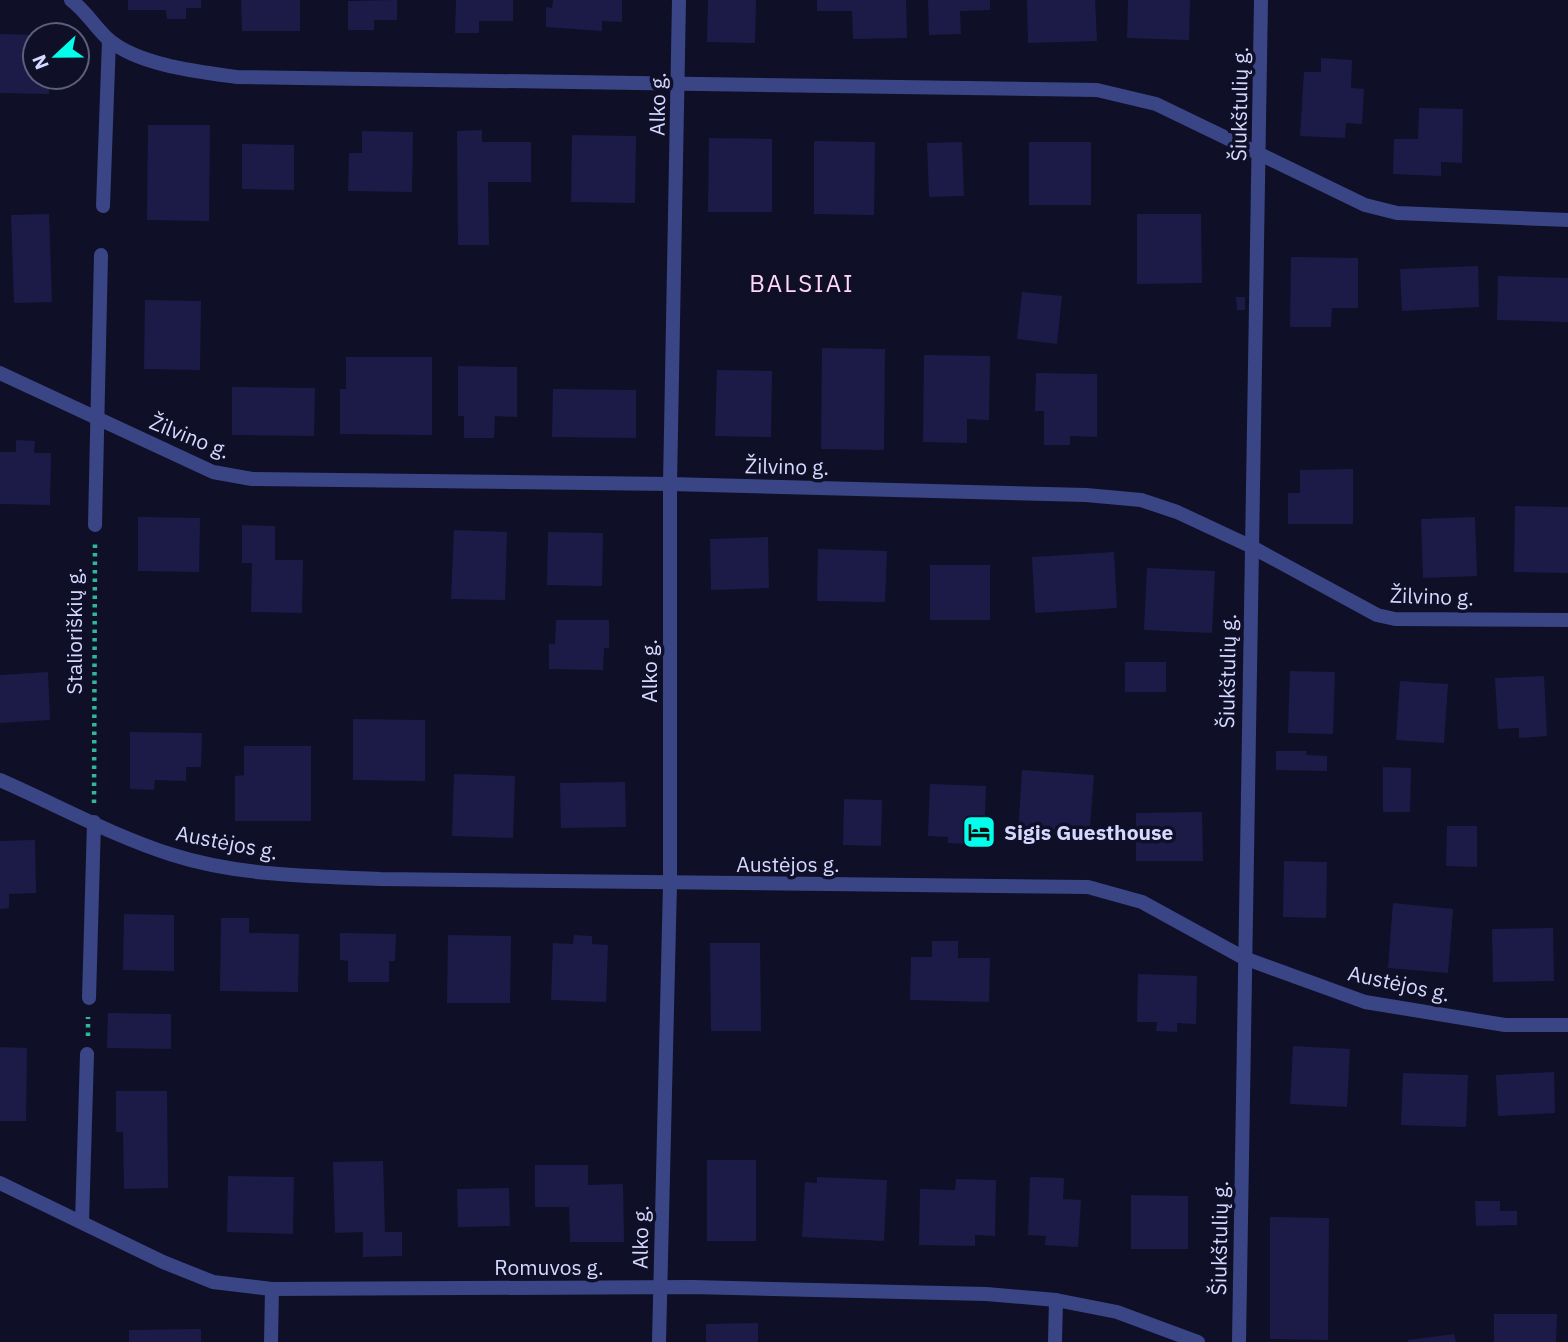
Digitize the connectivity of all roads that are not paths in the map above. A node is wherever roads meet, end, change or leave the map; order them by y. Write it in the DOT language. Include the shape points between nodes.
graph roads {
  1 [pos="71,0"];
  2 [pos="679,0"];
  3 [pos="1261,0"];
  4 [pos="110,40"];
  5 [pos="678,85"];
  6 [pos="1260,156"];
  7 [pos="103,206"];
  8 [pos="1568,220"];
  9 [pos="101,255"];
  10 [pos="0,373"];
  11 [pos="96,416"];
  12 [pos="670,484"];
  13 [pos="95,525"];
  14 [pos="1250,545"];
  15 [pos="1568,621"];
  16 [pos="0,780"];
  17 [pos="94,822"];
  18 [pos="670,884"];
  19 [pos="1244,958"];
  20 [pos="89,998"];
  21 [pos="1568,1026"];
  22 [pos="87,1054"];
  23 [pos="0,1183"];
  24 [pos="82,1222"];
  25 [pos="659,1287"];
  26 [pos="272,1289"];
  27 [pos="1056,1300"];
  28 [pos="271,1342"];
  29 [pos="659,1342"];
  30 [pos="1055,1342"];
  31 [pos="1198,1342"];
  32 [pos="1239,1342"];
  1 -- 4 [label="street"];
  2 -- 5 [label="street, Alko g."];
  3 -- 6 [label="street, Šiukštulių g."];
  4 -- 5 [label="street" via="144,57 188,70 237,77"];
  4 -- 7 [label="street"];
  5 -- 6 [label="street" via="1097,90 1156,104"];
  5 -- 12 [label="street, Alko g."];
  6 -- 8 [label="street" via="1366,205 1396,213"];
  6 -- 14 [label="street, Šiukštulių g."];
  9 -- 11 [label="street"];
  10 -- 11 [label="street, Žilvino g."];
  11 -- 12 [label="street, Žilvino g." via="213,472 251,479"];
  11 -- 13 [label="street"];
  12 -- 14 [label="street, Žilvino g." via="1141,500"];
  12 -- 18 [label="street, Alko g."];
  14 -- 15 [label="street, Žilvino g." via="1377,615"];
  14 -- 19 [label="street, Šiukštulių g."];
  16 -- 17 [label="street, Austėjos g."];
  17 -- 18 [label="street, Austėjos g." via="175,855 270,874"];
  17 -- 20 [label="street"];
  18 -- 19 [label="street, Austėjos g." via="1088,887 1142,902"];
  18 -- 25 [label="street, Alko g."];
  19 -- 21 [label="street, Austėjos g." via="1365,1002 1504,1025"];
  19 -- 32 [label="street, Šiukštulių g."];
  22 -- 24 [label="street"];
  23 -- 24 [label="street, Romuvos g."];
  24 -- 26 [label="street, Romuvos g." via="213,1282"];
  25 -- 26 [label="street, Romuvos g."];
  25 -- 27 [label="street, Romuvos g." via="986,1294"];
  25 -- 29 [label="street, Alko g."];
  26 -- 28 [label="street"];
  27 -- 30 [label="street"];
  27 -- 31 [label="street, Romuvos g." via="1117,1312"];
}
